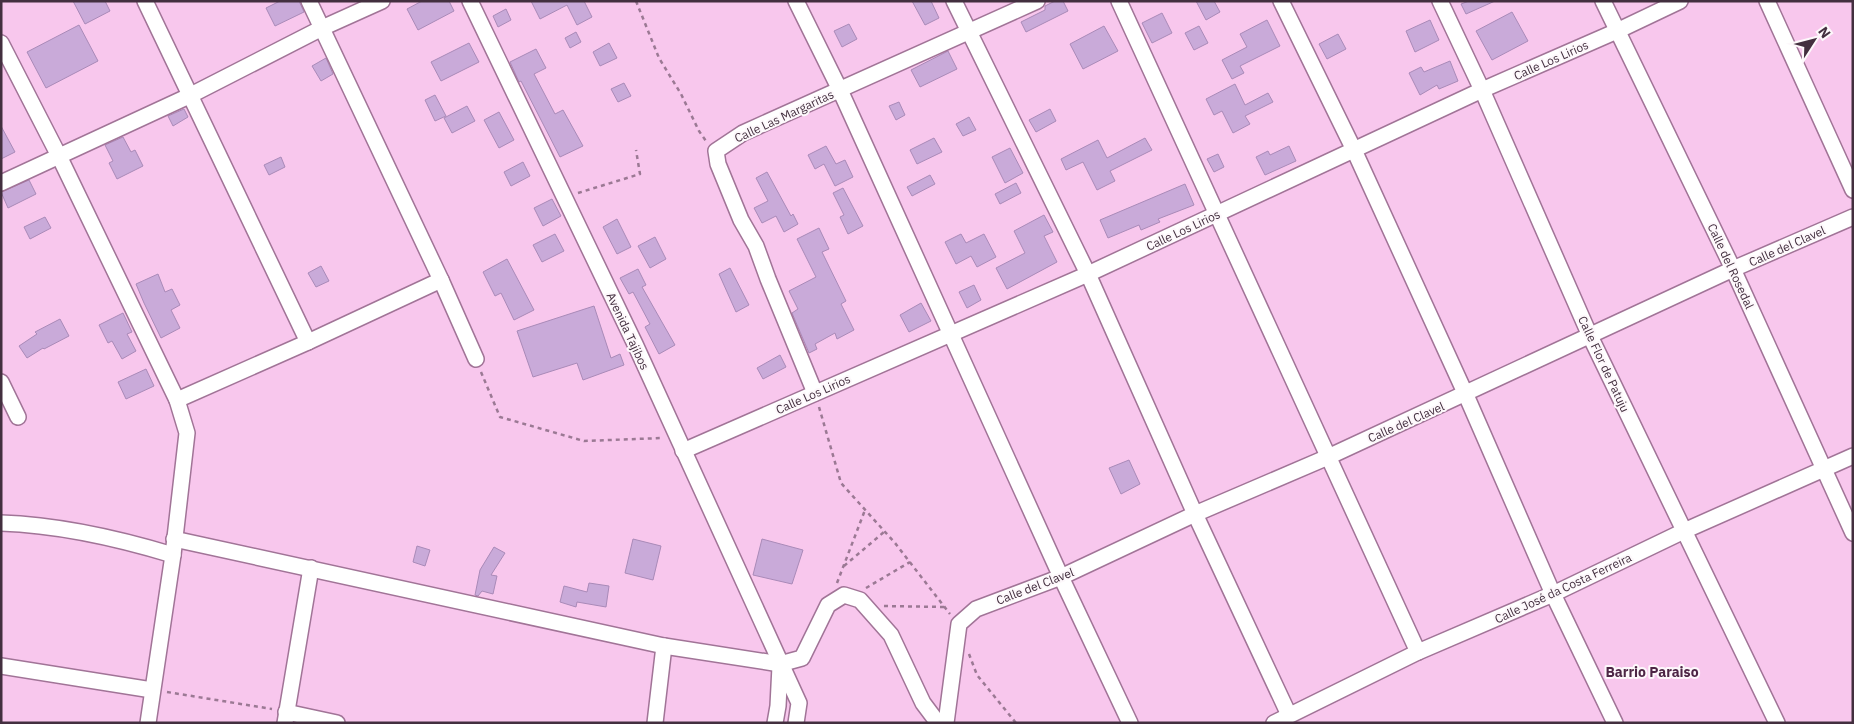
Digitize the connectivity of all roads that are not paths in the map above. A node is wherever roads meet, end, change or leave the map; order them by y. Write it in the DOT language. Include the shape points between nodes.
graph roads {
  1 [pos="145,1"];
  2 [pos="309,1"];
  3 [pos="382,1"];
  4 [pos="470,1"];
  5 [pos="796,1"];
  6 [pos="954,1"];
  7 [pos="1037,1"];
  8 [pos="1119,1"];
  9 [pos="1281,1"];
  10 [pos="1440,1"];
  11 [pos="1603,1"];
  12 [pos="1680,1"];
  13 [pos="1767,1"];
  14 [pos="322,28"];
  15 [pos="1617,31"];
  16 [pos="968,32"];
  17 [pos="1,43"];
  18 [pos="840,90"];
  19 [pos="1482,90"];
  20 [pos="189,96"];
  21 [pos="1354,150"];
  22 [pos="59,156"];
  23 [pos="1,182"];
  24 [pos="1853,190"];
  25 [pos="1216,214"];
  26 [pos="1853,217"];
  27 [pos="1734,269"];
  28 [pos="1088,274"];
  29 [pos="441,280"];
  30 [pos="950,334"];
  31 [pos="1590,336"];
  32 [pos="308,342"];
  33 [pos="476,359"];
  34 [pos="1,382"];
  35 [pos="815,393"];
  36 [pos="1466,395"];
  37 [pos="177,400"];
  38 [pos="18,417"];
  39 [pos="683,451"];
  40 [pos="1853,456"];
  41 [pos="1328,457"];
  42 [pos="1824,469"];
  43 [pos="1195,514"];
  44 [pos="1,523"];
  45 [pos="1684,531"];
  46 [pos="1853,533"];
  47 [pos="174,539"];
  48 [pos="173,554"];
  49 [pos="311,568"];
  50 [pos="1061,577"];
  51 [pos="1553,594"];
  52 [pos="664,646"];
  53 [pos="1418,652"];
  54 [pos="780,664"];
  55 [pos="1,666"];
  56 [pos="152,690"];
  57 [pos="1289,715"];
  58 [pos="286,717"];
  59 [pos="148,723"];
  60 [pos="337,723"];
  61 [pos="656,723"];
  62 [pos="775,723"];
  63 [pos="796,723"];
  64 [pos="938,723"];
  65 [pos="946,723"];
  66 [pos="1130,723"];
  67 [pos="1274,723"];
  68 [pos="1614,723"];
  69 [pos="1777,723"];
  1 -- 20 [label="street"];
  2 -- 14 [label="street"];
  3 -- 14 [label="street"];
  4 -- 39 [label="street, Avenida Tajibos"];
  5 -- 18 [label="street"];
  6 -- 16 [label="street"];
  7 -- 16 [label="street, Calle Las Margaritas"];
  8 -- 25 [label="street"];
  9 -- 21 [label="street"];
  10 -- 19 [label="street, Calle Flor de Patuju"];
  11 -- 15 [label="street, Calle del Rosedal"];
  12 -- 15 [label="street, Calle Los Lirios"];
  13 -- 24 [label="street"];
  14 -- 20 [label="street"];
  14 -- 29 [label="street"];
  15 -- 19 [label="street, Calle Los Lirios"];
  15 -- 27 [label="street, Calle del Rosedal"];
  16 -- 18 [label="street, Calle Las Margaritas"];
  16 -- 28 [label="street"];
  17 -- 22 [label="street"];
  18 -- 30 [label="street"];
  18 -- 35 [label="street, Calle Las Margaritas" via="742,133 716,151 721,172 756,246"];
  19 -- 21 [label="street, Calle Los Lirios"];
  19 -- 31 [label="street, Calle Flor de Patuju"];
  20 -- 22 [label="street"];
  20 -- 32 [label="street"];
  21 -- 25 [label="street, Calle Los Lirios"];
  21 -- 36 [label="street"];
  22 -- 23 [label="street"];
  22 -- 37 [label="street"];
  25 -- 28 [label="street, Calle Los Lirios"];
  25 -- 41 [label="street"];
  26 -- 27 [label="street, Calle del Clavel"];
  27 -- 31 [label="street, Calle del Clavel"];
  27 -- 42 [label="street, Calle del Rosedal"];
  28 -- 30 [label="street, Calle Los Lirios"];
  28 -- 43 [label="street"];
  29 -- 32 [label="street"];
  29 -- 33 [label="street"];
  30 -- 35 [label="street, Calle Los Lirios"];
  30 -- 50 [label="street"];
  31 -- 36 [label="street, Calle del Clavel"];
  31 -- 45 [label="street, Calle Flor de Patuju"];
  32 -- 37 [label="street"];
  34 -- 38 [label="street"];
  35 -- 39 [label="street, Calle Los Lirios"];
  36 -- 41 [label="street, Calle del Clavel"];
  36 -- 51 [label="street"];
  37 -- 47 [label="street" via="187,433"];
  39 -- 54 [label="street, Avenida Tajibos"];
  40 -- 42 [label="street, Calle José da Costa Ferreira"];
  41 -- 43 [label="street, Calle del Clavel"];
  41 -- 53 [label="street"];
  42 -- 45 [label="street, Calle José da Costa Ferreira"];
  42 -- 46 [label="street, Calle del Rosedal"];
  43 -- 50 [label="street, Calle del Clavel"];
  43 -- 57 [label="street"];
  44 -- 48 [label="street" via="76,530"];
  45 -- 51 [label="street, Calle José da Costa Ferreira"];
  45 -- 69 [label="street, Calle Flor de Patuju"];
  47 -- 48 [label="street"];
  47 -- 49 [label="street"];
  48 -- 56 [label="street"];
  49 -- 52 [label="street"];
  49 -- 58 [label="street"];
  50 -- 65 [label="street, Calle del Clavel" via="976,608 959,624"];
  50 -- 66 [label="street"];
  51 -- 53 [label="street, Calle José da Costa Ferreira"];
  51 -- 68 [label="street"];
  52 -- 54 [label="street"];
  52 -- 61 [label="street"];
  53 -- 57 [label="street, Calle José da Costa Ferreira"];
  54 -- 62 [label="street, Avenida Tajibos"];
  54 -- 63 [label="street, Avenida Tajibos" via="799,703"];
  54 -- 64 [label="street" via="802,658 828,605 844,595 860,600 891,635 923,703"];
  55 -- 56 [label="street"];
  56 -- 59 [label="street"];
  57 -- 67 [label="street, Calle José da Costa Ferreira"];
  58 -- 60 [label="street"];
}
